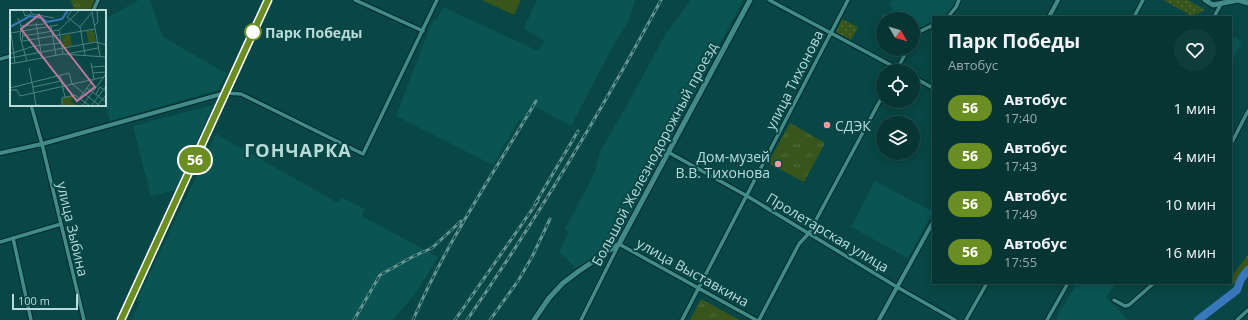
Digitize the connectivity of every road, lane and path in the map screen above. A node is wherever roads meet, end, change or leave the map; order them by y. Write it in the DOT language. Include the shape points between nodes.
graph roads {
  1 [pos="98,0"];
  2 [pos="268,0"];
  3 [pos="355,0"];
  4 [pos="437,0"];
  5 [pos="750,0"];
  6 [pos="769,0"];
  7 [pos="848,0"];
  8 [pos="959,0"];
  9 [pos="1058,0"];
  10 [pos="1143,0"];
  11 [pos="1205,0"];
  12 [pos="1248,1"];
  13 [pos="1222,2"];
  14 [pos="93,10"];
  15 [pos="949,16"];
  16 [pos="1050,16"];
  17 [pos="1135,16"];
  18 [pos="1215,16"];
  19 [pos="932,26"];
  20 [pos="423,31"];
  21 [pos="920,32"];
  22 [pos="831,33"];
  23 [pos="10,56"];
  24 [pos="0,59"];
  25 [pos="885,64"];
  26 [pos="920,81"];
  27 [pos="932,87"];
  28 [pos="225,93"];
  29 [pos="31,106"];
  30 [pos="876,108"];
  31 [pos="1248,111"];
  32 [pos="1232,142"];
  33 [pos="42,144"];
  34 [pos="668,152"];
  35 [pos="0,153"];
  36 [pos="747,196"];
  37 [pos="61,224"];
  38 [pos="932,224"];
  39 [pos="809,233"];
  40 [pos="13,238"];
  41 [pos="0,242"];
  42 [pos="619,244"];
  43 [pos="986,284"];
  44 [pos="1067,284"];
  45 [pos="1153,284"];
  46 [pos="897,286"];
  47 [pos="699,288"];
  48 [pos="1114,300"];
  49 [pos="1248,310"];
  50 [pos="31,320"];
  51 [pos="84,320"];
  52 [pos="121,320"];
  53 [pos="534,320"];
  54 [pos="581,320"];
  55 [pos="682,320"];
  56 [pos="756,320"];
  57 [pos="759,320"];
  58 [pos="879,320"];
  59 [pos="955,320"];
  60 [pos="966,320"];
  61 [pos="1047,320"];
  62 [pos="1237,320"];
  1 -- 14 [label="street"];
  2 -- 28 [label="main road"];
  3 -- 20 [label="street"];
  4 -- 20 [label="street"];
  5 -- 34 [label="main road, Большой Железнодорожный проезд"];
  6 -- 22 [label="street"];
  7 -- 22 [label="street, улица Тихонова"];
  8 -- 15 [label="street"];
  9 -- 16 [label="street"];
  10 -- 17 [label="street"];
  11 -- 13 [label="main road" via="1213,5"];
  12 -- 13 [label="main road"];
  13 -- 18 [label="street"];
  19 -- 21 [label="street"];
  20 -- 28 [label="street" via="363,154 241,94"];
  22 -- 25 [label="street"];
  22 -- 36 [label="street, улица Тихонова"];
  23 -- 24 [label="street"];
  26 -- 27 [label="street"];
  28 -- 33 [label="street"];
  28 -- 52 [label="main road"];
  29 -- 33 [label="street, улица Зыбина"];
  30 -- 39 [label="street"];
  31 -- 32 [label="street"];
  33 -- 35 [label="street"];
  33 -- 37 [label="street, улица Зыбина"];
  34 -- 36 [label="street, Пролетарская улица"];
  34 -- 42 [label="main road, Большой Железнодорожный проезд"];
  36 -- 39 [label="street, Пролетарская улица"];
  36 -- 47 [label="street, улица Тихонова"];
  37 -- 40 [label="street"];
  37 -- 51 [label="street, улица Зыбина"];
  38 -- 46 [label="street"];
  39 -- 46 [label="street, Пролетарская улица"];
  39 -- 57 [label="street" via="799,244"];
  40 -- 41 [label="street"];
  40 -- 50 [label="street"];
  42 -- 47 [label="street, улица Выставкина"];
  42 -- 53 [label="main road" via="563,283"];
  42 -- 54 [label="street, Большой Железнодорожный проезд"];
  43 -- 60 [label="street"];
  44 -- 61 [label="street"];
  45 -- 48 [label="street" via="1129,305 1125,306"];
  46 -- 58 [label="street"];
  46 -- 59 [label="street, Пролетарская улица"];
  47 -- 55 [label="street, улица Тихонова"];
  47 -- 56 [label="street, улица Выставкина"];
  49 -- 62 [label="street"];
}
